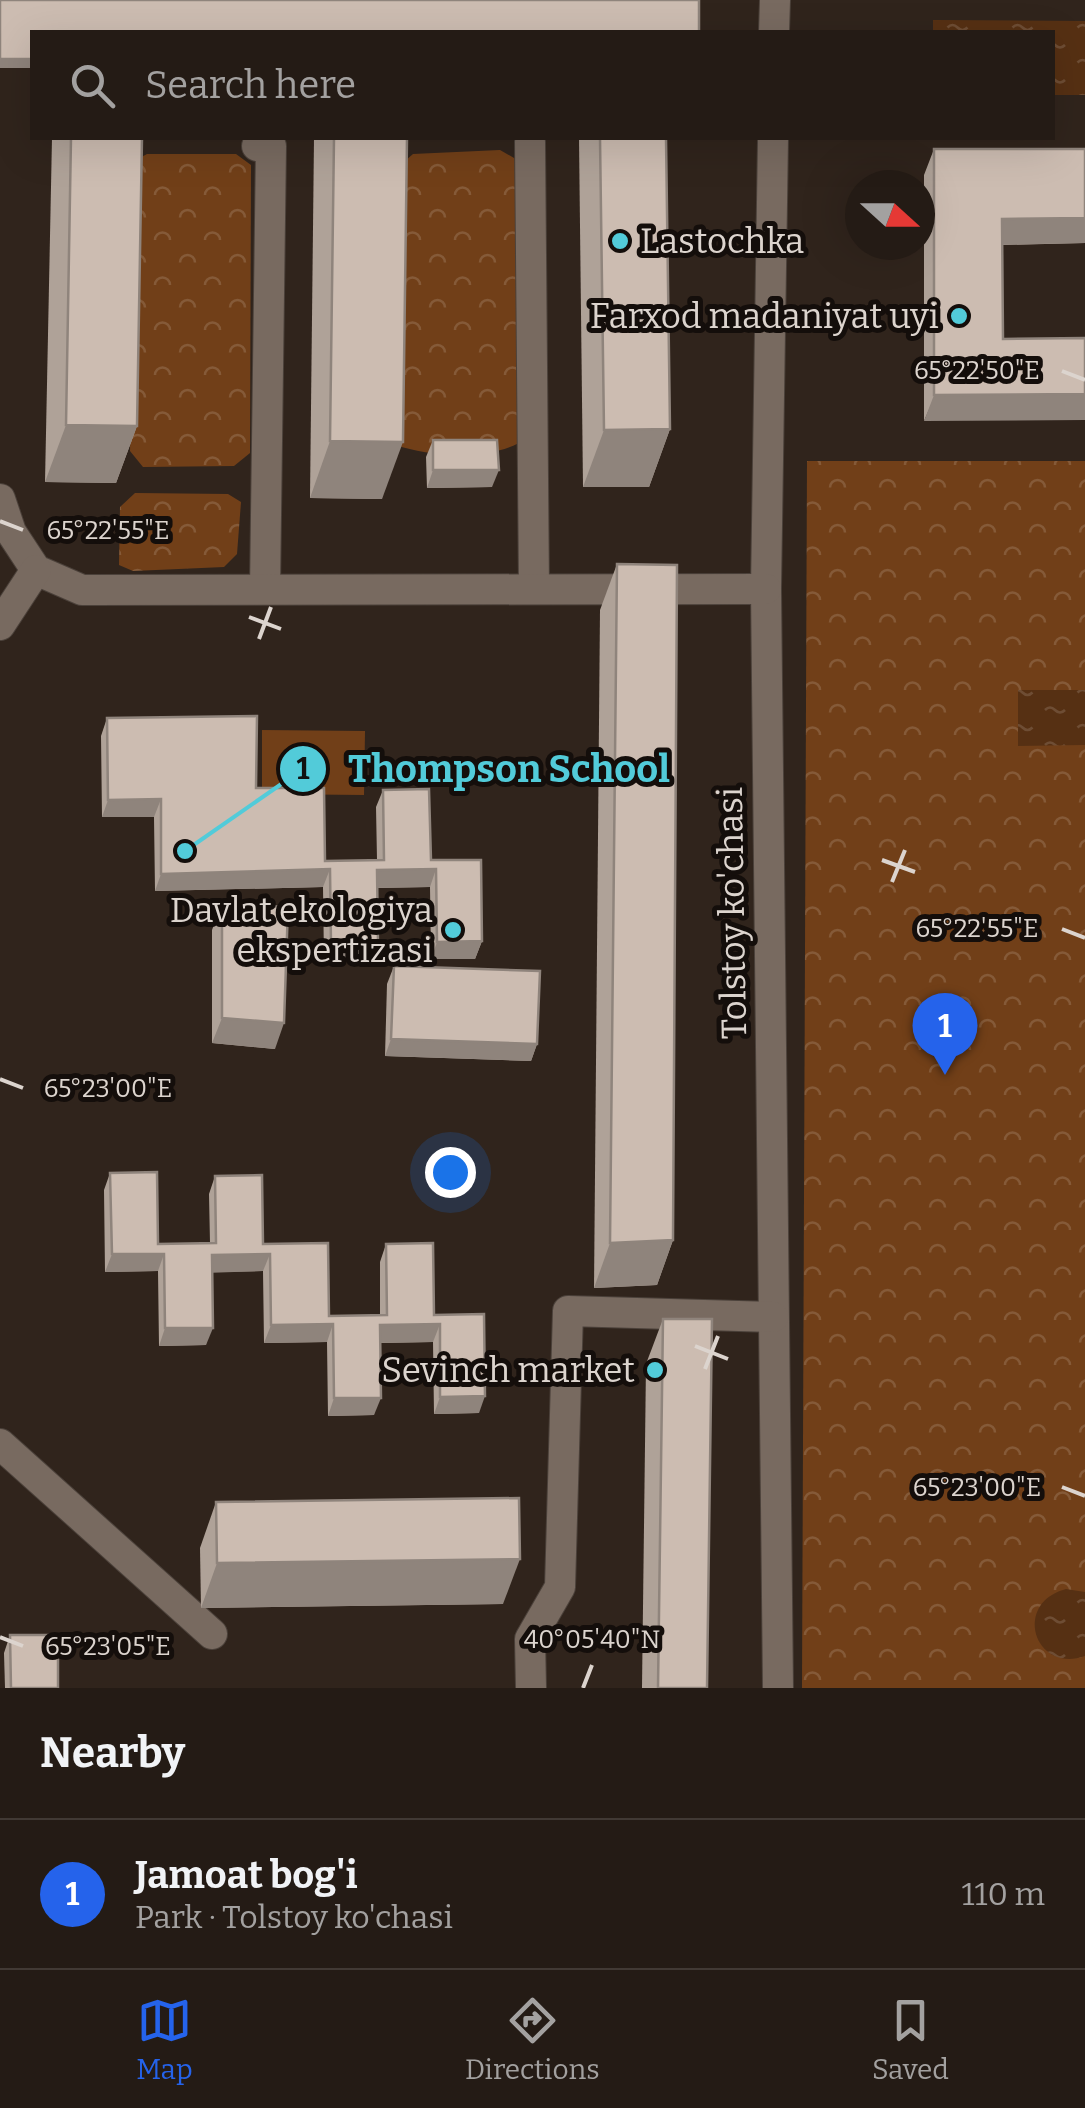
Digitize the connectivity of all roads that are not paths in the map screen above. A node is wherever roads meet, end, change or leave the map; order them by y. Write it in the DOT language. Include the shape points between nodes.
graph roads {
  1 [pos="775,0"];
  2 [pos="774,30"];
  3 [pos="773,140"];
  4 [pos="530,142"];
  5 [pos="258,146"];
  6 [pos="0,499"];
  7 [pos="36,570"];
  8 [pos="265,589"];
  9 [pos="534,589"];
  10 [pos="766,589"];
  11 [pos="0,625"];
  12 [pos="774,1316"];
  13 [pos="4,1452"];
  14 [pos="212,1634"];
  15 [pos="531,1688"];
  16 [pos="778,1688"];
  1 -- 2 [label="street"];
  3 -- 10 [label="street, Tolstoy ko'chasi"];
  4 -- 9 [label="street"];
  5 -- 8 [label="street" via="271,146"];
  6 -- 7 [label="street" via="10,532"];
  7 -- 8 [label="street" via="82,590"];
  7 -- 11 [label="street"];
  8 -- 9 [label="street"];
  9 -- 10 [label="street"];
  10 -- 12 [label="street, Tolstoy ko'chasi"];
  12 -- 15 [label="street" via="568,1311 560,1587 530,1639"];
  12 -- 16 [label="street, Tolstoy ko'chasi"];
  13 -- 14 [label="street"];
}
